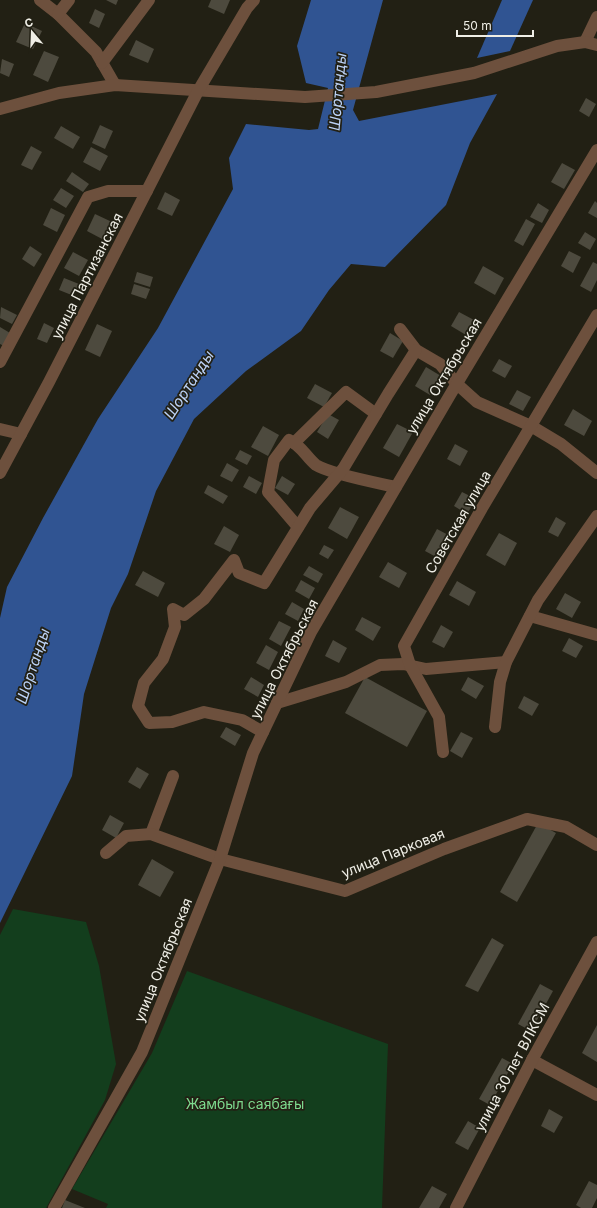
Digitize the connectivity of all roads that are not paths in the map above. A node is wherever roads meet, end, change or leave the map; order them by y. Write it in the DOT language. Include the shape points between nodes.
graph roads {
  1 [pos="40,0"];
  2 [pos="69,0"];
  3 [pos="149,0"];
  4 [pos="254,0"];
  5 [pos="58,14"];
  6 [pos="597,17"];
  7 [pos="591,44"];
  8 [pos="102,63"];
  9 [pos="115,86"];
  10 [pos="198,91"];
  11 [pos="0,109"];
  12 [pos="597,150"];
  13 [pos="147,191"];
  14 [pos="597,315"];
  15 [pos="400,329"];
  16 [pos="416,350"];
  17 [pos="0,362"];
  18 [pos="457,384"];
  19 [pos="376,414"];
  20 [pos="531,426"];
  21 [pos="0,429"];
  22 [pos="21,434"];
  23 [pos="294,443"];
  24 [pos="0,473"];
  25 [pos="340,473"];
  26 [pos="597,473"];
  27 [pos="396,487"];
  28 [pos="597,516"];
  29 [pos="298,527"];
  30 [pos="530,616"];
  31 [pos="597,635"];
  32 [pos="506,662"];
  33 [pos="410,665"];
  34 [pos="277,703"];
  35 [pos="495,727"];
  36 [pos="263,732"];
  37 [pos="443,752"];
  38 [pos="173,776"];
  39 [pos="151,834"];
  40 [pos="597,844"];
  41 [pos="106,853"];
  42 [pos="220,859"];
  43 [pos="597,942"];
  44 [pos="532,1060"];
  45 [pos="597,1095"];
  46 [pos="54,1208"];
  47 [pos="456,1208"];
  1 -- 5 [label="street"];
  2 -- 5 [label="street"];
  3 -- 8 [label="street"];
  4 -- 10 [label="street, улица Партизанская"];
  5 -- 8 [label="street" via="96,52"];
  6 -- 7 [label="street"];
  7 -- 10 [label="street" via="557,46 474,73 376,92 305,97"];
  8 -- 9 [label="street"];
  9 -- 10 [label="street"];
  9 -- 11 [label="street" via="59,93"];
  10 -- 13 [label="street, улица Партизанская"];
  12 -- 18 [label="street, улица Октябрьская"];
  13 -- 17 [label="street" via="108,191 88,197"];
  13 -- 22 [label="street, улица Партизанская"];
  14 -- 20 [label="street, Советская улица"];
  15 -- 16 [label="street"];
  16 -- 18 [label="street" via="440,364"];
  16 -- 19 [label="street"];
  18 -- 20 [label="street" via="477,402"];
  18 -- 27 [label="street, улица Октябрьская"];
  19 -- 23 [label="street" via="346,392"];
  19 -- 25 [label="street"];
  20 -- 26 [label="street" via="561,444"];
  20 -- 33 [label="street, Советская улица" via="404,646"];
  21 -- 22 [label="street"];
  22 -- 24 [label="street, улица Партизанская"];
  23 -- 25 [label="street" via="316,465"];
  23 -- 29 [label="street" via="289,440 274,460 268,492"];
  25 -- 27 [label="street"];
  25 -- 29 [label="street" via="310,508"];
  27 -- 34 [label="street, улица Октябрьская" via="312,632"];
  28 -- 30 [label="street" via="538,600"];
  29 -- 36 [label="street" via="264,583 239,573 234,560 204,599 184,615 173,609 175,627 163,659 144,683 138,706 149,723 172,722 204,712 242,720"];
  30 -- 31 [label="street"];
  30 -- 32 [label="street"];
  32 -- 33 [label="street" via="459,668 426,669"];
  32 -- 35 [label="street" via="500,682"];
  33 -- 34 [label="street" via="380,665 346,682"];
  33 -- 37 [label="street, Советская улица" via="439,717"];
  34 -- 36 [label="street, улица Октябрьская"];
  36 -- 42 [label="street, улица Октябрьская" via="253,753"];
  38 -- 39 [label="street"];
  39 -- 41 [label="street, улица Парковая" via="126,836"];
  39 -- 42 [label="street, улица Парковая"];
  40 -- 42 [label="street, улица Парковая" via="566,827 527,819 444,849 345,891"];
  42 -- 46 [label="street, улица Октябрьская" via="142,1052"];
  43 -- 44 [label="street, улица 30 лет ВЛКСМ"];
  44 -- 45 [label="street"];
  44 -- 47 [label="street, улица 30 лет ВЛКСМ"];
}
